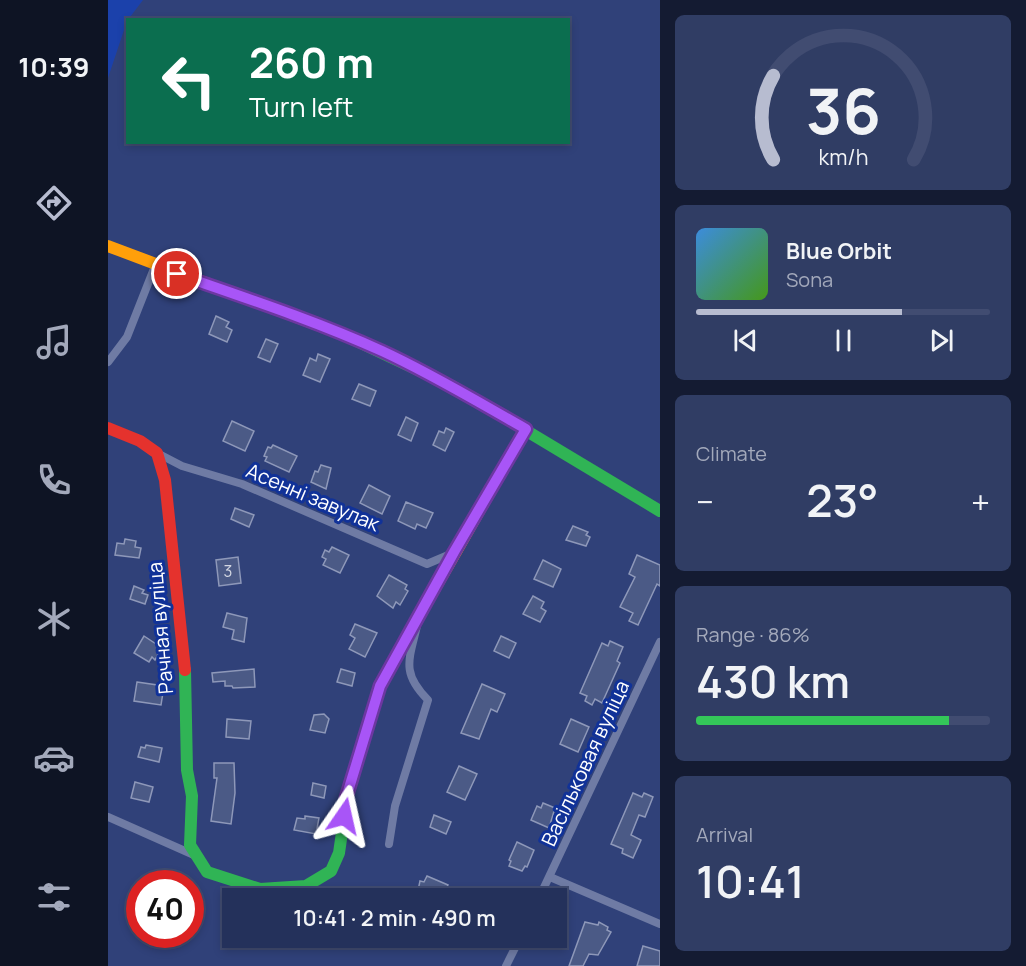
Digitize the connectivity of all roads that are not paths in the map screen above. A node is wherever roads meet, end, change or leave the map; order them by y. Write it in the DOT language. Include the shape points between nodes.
graph roads {
  1 [pos="108,246"];
  2 [pos="155,266"];
  3 [pos="108,362"];
  4 [pos="108,428"];
  5 [pos="526,429"];
  6 [pos="157,453"];
  7 [pos="660,511"];
  8 [pos="454,552"];
  9 [pos="418,619"];
  10 [pos="660,642"];
  11 [pos="108,817"];
  12 [pos="389,844"];
  13 [pos="194,855"];
  14 [pos="550,877"];
  15 [pos="544,888"];
  16 [pos="660,924"];
  17 [pos="515,948"];
  18 [pos="506,966"];
  1 -- 2 [label="street"];
  2 -- 3 [label="street" via="127,337"];
  2 -- 5 [label="street" via="381,351"];
  4 -- 6 [label="street"];
  5 -- 7 [label="street"];
  5 -- 8 [label="street"];
  6 -- 8 [label="street, Асенні завулак" via="182,466 242,484 426,564"];
  6 -- 13 [label="street, Рачная вуліца" via="165,480 186,679 187,770 192,796 190,845"];
  8 -- 9 [label="street"];
  9 -- 12 [label="street" via="407,667 413,686 428,700 395,806"];
  9 -- 13 [label="street" via="380,686 346,798 339,854 331,871 306,886 260,889 207,872"];
  10 -- 14 [label="street, Васільковая вуліца"];
  11 -- 13 [label="street"];
  14 -- 15 [label="street, Васільковая вуліца"];
  14 -- 16 [label="street"];
  17 -- 18 [label="street"];
}
